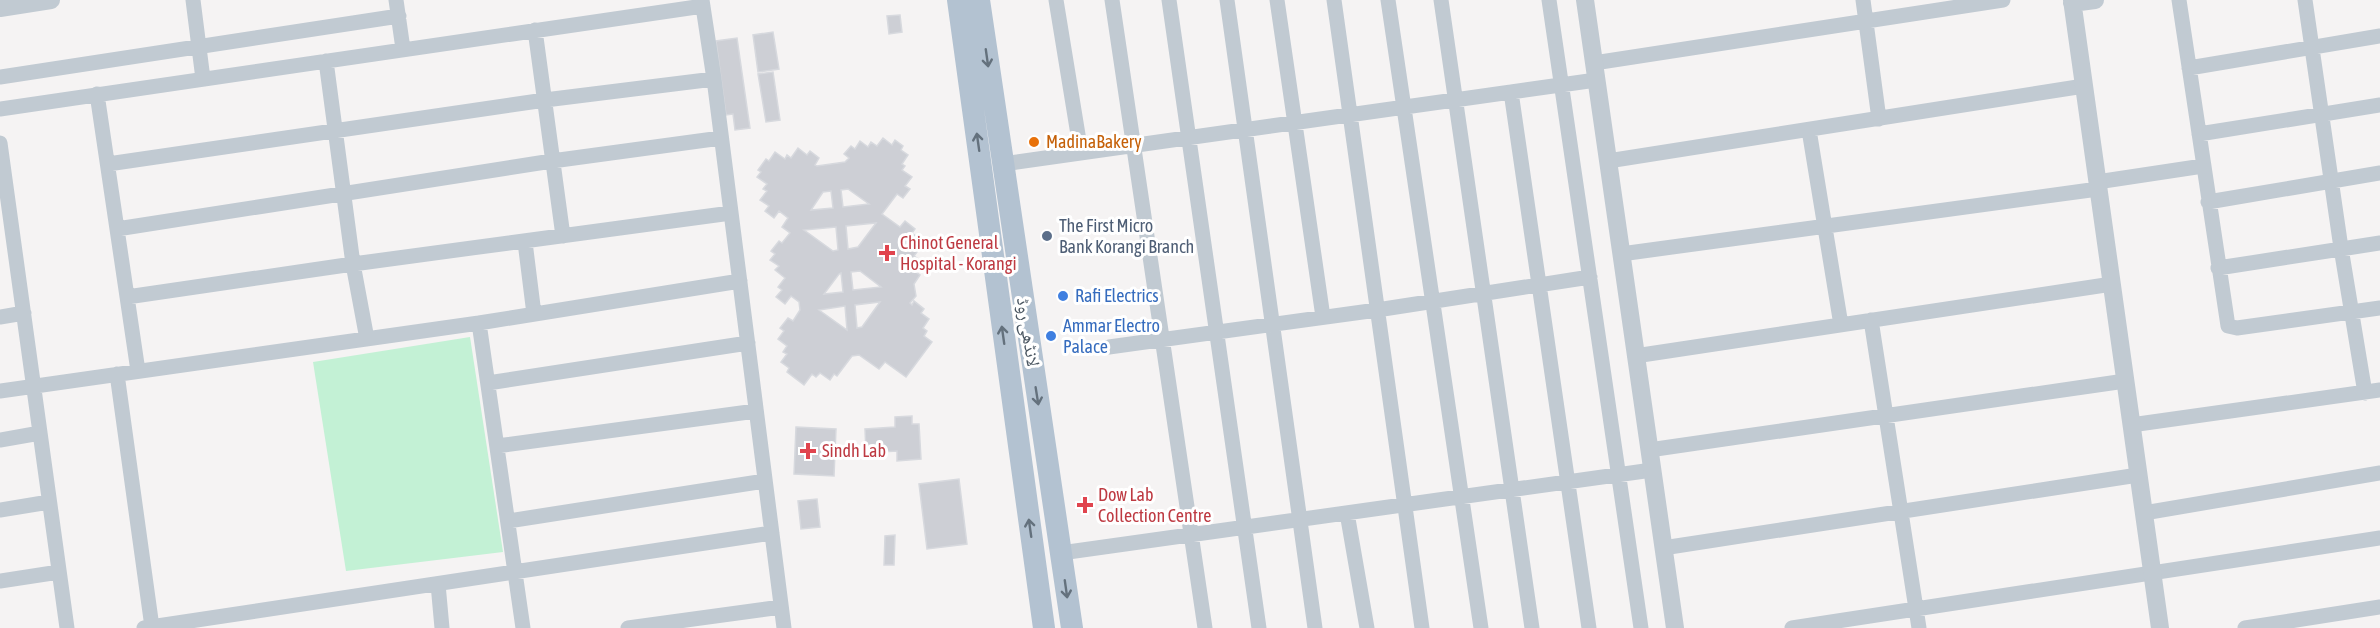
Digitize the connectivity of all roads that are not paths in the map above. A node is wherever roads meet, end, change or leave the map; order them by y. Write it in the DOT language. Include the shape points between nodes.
graph roads {
  1 [pos="51,0"];
  2 [pos="193,0"];
  3 [pos="396,0"];
  4 [pos="958,0"];
  5 [pos="979,0"];
  6 [pos="1056,0"];
  7 [pos="1112,0"];
  8 [pos="1169,0"];
  9 [pos="1227,0"];
  10 [pos="1277,0"];
  11 [pos="1334,0"];
  12 [pos="1388,0"];
  13 [pos="1441,0"];
  14 [pos="1549,0"];
  15 [pos="1585,0"];
  16 [pos="1863,0"];
  17 [pos="2003,0"];
  18 [pos="2095,0"];
  19 [pos="2179,0"];
  20 [pos="2306,0"];
  21 [pos="2072,2"];
  22 [pos="702,3"];
  23 [pos="5,5"];
  24 [pos="399,16"];
  25 [pos="1866,21"];
  26 [pos="535,30"];
  27 [pos="2380,36"];
  28 [pos="198,45"];
  29 [pos="2313,46"];
  30 [pos="404,50"];
  31 [pos="326,61"];
  32 [pos="2189,68"];
  33 [pos="1595,71"];
  34 [pos="0,77"];
  35 [pos="203,79"];
  36 [pos="714,79"];
  37 [pos="1562,85"];
  38 [pos="2084,86"];
  39 [pos="1511,92"];
  40 [pos="97,94"];
  41 [pos="545,100"];
  42 [pos="1455,100"];
  43 [pos="2380,105"];
  44 [pos="1403,107"];
  45 [pos="0,109"];
  46 [pos="2322,114"];
  47 [pos="1350,115"];
  48 [pos="1879,118"];
  49 [pos="1294,123"];
  50 [pos="1246,130"];
  51 [pos="1809,130"];
  52 [pos="336,132"];
  53 [pos="2199,134"];
  54 [pos="722,138"];
  55 [pos="1189,138"];
  56 [pos="0,143"];
  57 [pos="1134,146"];
  58 [pos="1081,153"];
  59 [pos="552,161"];
  60 [pos="1608,161"];
  61 [pos="108,164"];
  62 [pos="1003,165"];
  63 [pos="2203,166"];
  64 [pos="2380,173"];
  65 [pos="3,180"];
  66 [pos="2333,180"];
  67 [pos="2098,186"];
  68 [pos="343,194"];
  69 [pos="2208,202"];
  70 [pos="731,213"];
  71 [pos="1824,226"];
  72 [pos="117,229"];
  73 [pos="563,236"];
  74 [pos="525,242"];
  75 [pos="2380,243"];
  76 [pos="7,246"];
  77 [pos="2341,249"];
  78 [pos="1621,254"];
  79 [pos="352,264"];
  80 [pos="2218,268"];
  81 [pos="1590,277"];
  82 [pos="740,280"];
  83 [pos="1538,284"];
  84 [pos="2112,284"];
  85 [pos="1483,292"];
  86 [pos="127,297"];
  87 [pos="1433,300"];
  88 [pos="2380,308"];
  89 [pos="1377,310"];
  90 [pos="2352,312"];
  91 [pos="24,313"];
  92 [pos="534,314"];
  93 [pos="1323,316"];
  94 [pos="0,317"];
  95 [pos="1871,320"];
  96 [pos="479,323"];
  97 [pos="1272,323"];
  98 [pos="1841,325"];
  99 [pos="1216,332"];
  100 [pos="368,339"];
  101 [pos="1162,339"];
  102 [pos="748,343"];
  103 [pos="1109,347"];
  104 [pos="1635,356"];
  105 [pos="138,371"];
  106 [pos="117,374"];
  107 [pos="2125,381"];
  108 [pos="488,383"];
  109 [pos="34,386"];
  110 [pos="0,391"];
  111 [pos="2372,392"];
  112 [pos="756,411"];
  113 [pos="1886,416"];
  114 [pos="2132,425"];
  115 [pos="40,433"];
  116 [pos="0,440"];
  117 [pos="497,446"];
  118 [pos="1649,450"];
  119 [pos="1652,470"];
  120 [pos="2380,473"];
  121 [pos="1618,475"];
  122 [pos="2138,475"];
  123 [pos="765,481"];
  124 [pos="1567,482"];
  125 [pos="1511,490"];
  126 [pos="1462,497"];
  127 [pos="50,502"];
  128 [pos="1404,505"];
  129 [pos="0,510"];
  130 [pos="1901,511"];
  131 [pos="1347,513"];
  132 [pos="2144,513"];
  133 [pos="1299,520"];
  134 [pos="508,521"];
  135 [pos="1244,527"];
  136 [pos="772,533"];
  137 [pos="1191,535"];
  138 [pos="2380,538"];
  139 [pos="1663,548"];
  140 [pos="1061,553"];
  141 [pos="515,572"];
  142 [pos="59,573"];
  143 [pos="2152,574"];
  144 [pos="0,581"];
  145 [pos="438,584"];
  146 [pos="781,607"];
  147 [pos="2380,607"];
  148 [pos="1916,609"];
  149 [pos="209,623"];
  150 [pos="148,627"];
  151 [pos="67,628"];
  152 [pos="442,628"];
  153 [pos="523,628"];
  154 [pos="628,628"];
  155 [pos="784,628"];
  156 [pos="1044,628"];
  157 [pos="1072,628"];
  158 [pos="1205,628"];
  159 [pos="1259,628"];
  160 [pos="1315,628"];
  161 [pos="1367,628"];
  162 [pos="1422,628"];
  163 [pos="1481,628"];
  164 [pos="1532,628"];
  165 [pos="1589,628"];
  166 [pos="1641,628"];
  167 [pos="1675,628"];
  168 [pos="1792,628"];
  169 [pos="1919,628"];
  170 [pos="2160,628"];
  171 [pos="2245,628"];
  1 -- 23 [label="street"];
  2 -- 28 [label="street"];
  3 -- 24 [label="street"];
  156 -- 4 [label="main road, لانڈھی روڈ, one-way"];
  5 -- 62 [label="main road, لانڈھی روڈ, one-way"];
  6 -- 58 [label="street"];
  7 -- 57 [label="street"];
  8 -- 55 [label="street"];
  9 -- 50 [label="street"];
  10 -- 49 [label="street"];
  11 -- 47 [label="street"];
  12 -- 44 [label="street"];
  13 -- 42 [label="street"];
  14 -- 37 [label="street"];
  15 -- 33 [label="street"];
  16 -- 25 [label="street"];
  17 -- 25 [label="street"];
  18 -- 21 [label="street"];
  19 -- 32 [label="street"];
  20 -- 29 [label="street"];
  21 -- 38 [label="street"];
  22 -- 26 [label="street"];
  22 -- 36 [label="street"];
  24 -- 28 [label="street"];
  24 -- 30 [label="street"];
  25 -- 33 [label="street"];
  25 -- 48 [label="street"];
  26 -- 30 [label="street"];
  26 -- 41 [label="street"];
  27 -- 29 [label="street"];
  28 -- 34 [label="street"];
  28 -- 35 [label="street"];
  29 -- 32 [label="street"];
  29 -- 46 [label="street"];
  30 -- 31 [label="street"];
  31 -- 35 [label="street"];
  31 -- 52 [label="street"];
  32 -- 53 [label="street"];
  33 -- 37 [label="street"];
  33 -- 60 [label="street"];
  35 -- 40 [label="street"];
  36 -- 41 [label="street"];
  36 -- 54 [label="street"];
  37 -- 39 [label="street"];
  37 -- 81 [label="street"];
  38 -- 48 [label="street"];
  38 -- 67 [label="street"];
  39 -- 42 [label="street"];
  39 -- 83 [label="street"];
  40 -- 45 [label="street"];
  40 -- 61 [label="street"];
  41 -- 52 [label="street"];
  41 -- 59 [label="street"];
  42 -- 44 [label="street"];
  42 -- 85 [label="street"];
  43 -- 46 [label="street"];
  44 -- 47 [label="street"];
  44 -- 87 [label="street"];
  46 -- 53 [label="street"];
  46 -- 66 [label="street"];
  47 -- 49 [label="street"];
  47 -- 89 [label="street"];
  48 -- 51 [label="street"];
  49 -- 50 [label="street"];
  49 -- 93 [label="street"];
  50 -- 55 [label="street"];
  50 -- 97 [label="street"];
  51 -- 60 [label="street"];
  51 -- 71 [label="street"];
  52 -- 61 [label="street"];
  52 -- 68 [label="street"];
  53 -- 63 [label="street"];
  54 -- 59 [label="street"];
  54 -- 70 [label="street"];
  55 -- 57 [label="street"];
  55 -- 99 [label="street"];
  56 -- 65 [label="street"];
  57 -- 58 [label="street"];
  57 -- 101 [label="street"];
  58 -- 62 [label="street"];
  59 -- 68 [label="street"];
  59 -- 73 [label="street"];
  60 -- 78 [label="street"];
  61 -- 72 [label="street"];
  62 -- 140 [label="main road, لانڈھی روڈ, one-way"];
  63 -- 67 [label="street"];
  63 -- 69 [label="street"];
  64 -- 66 [label="street"];
  65 -- 76 [label="street"];
  66 -- 69 [label="street"];
  66 -- 77 [label="street"];
  67 -- 71 [label="street"];
  67 -- 84 [label="street"];
  68 -- 72 [label="street"];
  68 -- 79 [label="street"];
  69 -- 80 [label="street"];
  70 -- 73 [label="street"];
  70 -- 82 [label="street"];
  71 -- 78 [label="street"];
  71 -- 98 [label="street"];
  72 -- 86 [label="street"];
  73 -- 74 [label="street"];
  74 -- 79 [label="street"];
  74 -- 92 [label="street"];
  75 -- 77 [label="street"];
  76 -- 91 [label="street"];
  77 -- 80 [label="street"];
  77 -- 90 [label="street"];
  78 -- 104 [label="street"];
  79 -- 86 [label="street"];
  79 -- 100 [label="street"];
  80 -- 90 [label="street" via="2226,323 2232,328"];
  81 -- 83 [label="street"];
  81 -- 121 [label="street"];
  82 -- 92 [label="street"];
  82 -- 102 [label="street"];
  83 -- 85 [label="street"];
  83 -- 124 [label="street"];
  84 -- 95 [label="street"];
  84 -- 107 [label="street"];
  85 -- 87 [label="street"];
  85 -- 125 [label="street"];
  86 -- 105 [label="street"];
  87 -- 89 [label="street"];
  87 -- 126 [label="street"];
  88 -- 90 [label="street"];
  89 -- 93 [label="street"];
  89 -- 128 [label="street"];
  90 -- 111 [label="street"];
  91 -- 94 [label="street"];
  91 -- 109 [label="street"];
  92 -- 96 [label="street"];
  93 -- 97 [label="street"];
  95 -- 98 [label="street"];
  95 -- 113 [label="street"];
  96 -- 100 [label="street"];
  96 -- 108 [label="street"];
  97 -- 99 [label="street"];
  97 -- 133 [label="street"];
  98 -- 104 [label="street"];
  99 -- 101 [label="street"];
  99 -- 135 [label="street"];
  100 -- 105 [label="street"];
  101 -- 103 [label="street"];
  101 -- 137 [label="street"];
  102 -- 108 [label="street"];
  102 -- 112 [label="street"];
  104 -- 118 [label="street"];
  105 -- 106 [label="street"];
  106 -- 109 [label="street"];
  106 -- 150 [label="street"];
  107 -- 113 [label="street"];
  107 -- 114 [label="street"];
  108 -- 117 [label="street"];
  109 -- 110 [label="street"];
  109 -- 115 [label="street"];
  111 -- 114 [label="street"];
  112 -- 117 [label="street"];
  112 -- 123 [label="street"];
  113 -- 118 [label="street"];
  113 -- 130 [label="street"];
  114 -- 122 [label="street"];
  115 -- 116 [label="street"];
  115 -- 127 [label="street"];
  117 -- 134 [label="street"];
  118 -- 119 [label="street"];
  119 -- 121 [label="street"];
  119 -- 139 [label="street"];
  120 -- 132 [label="street"];
  121 -- 124 [label="street"];
  121 -- 166 [label="street"];
  122 -- 130 [label="street"];
  122 -- 132 [label="street"];
  123 -- 134 [label="street"];
  123 -- 136 [label="street"];
  124 -- 125 [label="street"];
  124 -- 165 [label="street"];
  125 -- 126 [label="street"];
  125 -- 164 [label="street"];
  126 -- 128 [label="street"];
  126 -- 163 [label="street"];
  127 -- 129 [label="street"];
  127 -- 142 [label="street"];
  128 -- 131 [label="street"];
  128 -- 162 [label="street"];
  130 -- 139 [label="street"];
  130 -- 148 [label="street"];
  131 -- 133 [label="street"];
  131 -- 161 [label="street"];
  132 -- 143 [label="street"];
  133 -- 135 [label="street"];
  133 -- 160 [label="street"];
  134 -- 141 [label="street"];
  135 -- 137 [label="street"];
  135 -- 159 [label="street"];
  136 -- 141 [label="street"];
  136 -- 146 [label="street"];
  137 -- 140 [label="street"];
  137 -- 158 [label="street"];
  138 -- 143 [label="street"];
  139 -- 167 [label="street"];
  140 -- 157 [label="main road, لانڈھی روڈ, one-way"];
  141 -- 145 [label="street"];
  141 -- 153 [label="street"];
  142 -- 144 [label="street"];
  142 -- 151 [label="street"];
  143 -- 148 [label="street"];
  143 -- 170 [label="street"];
  145 -- 149 [label="street"];
  145 -- 152 [label="street"];
  146 -- 154 [label="street"];
  146 -- 155 [label="street"];
  147 -- 171 [label="street"];
  148 -- 168 [label="street"];
  148 -- 169 [label="street"];
  149 -- 150 [label="street"];
}
